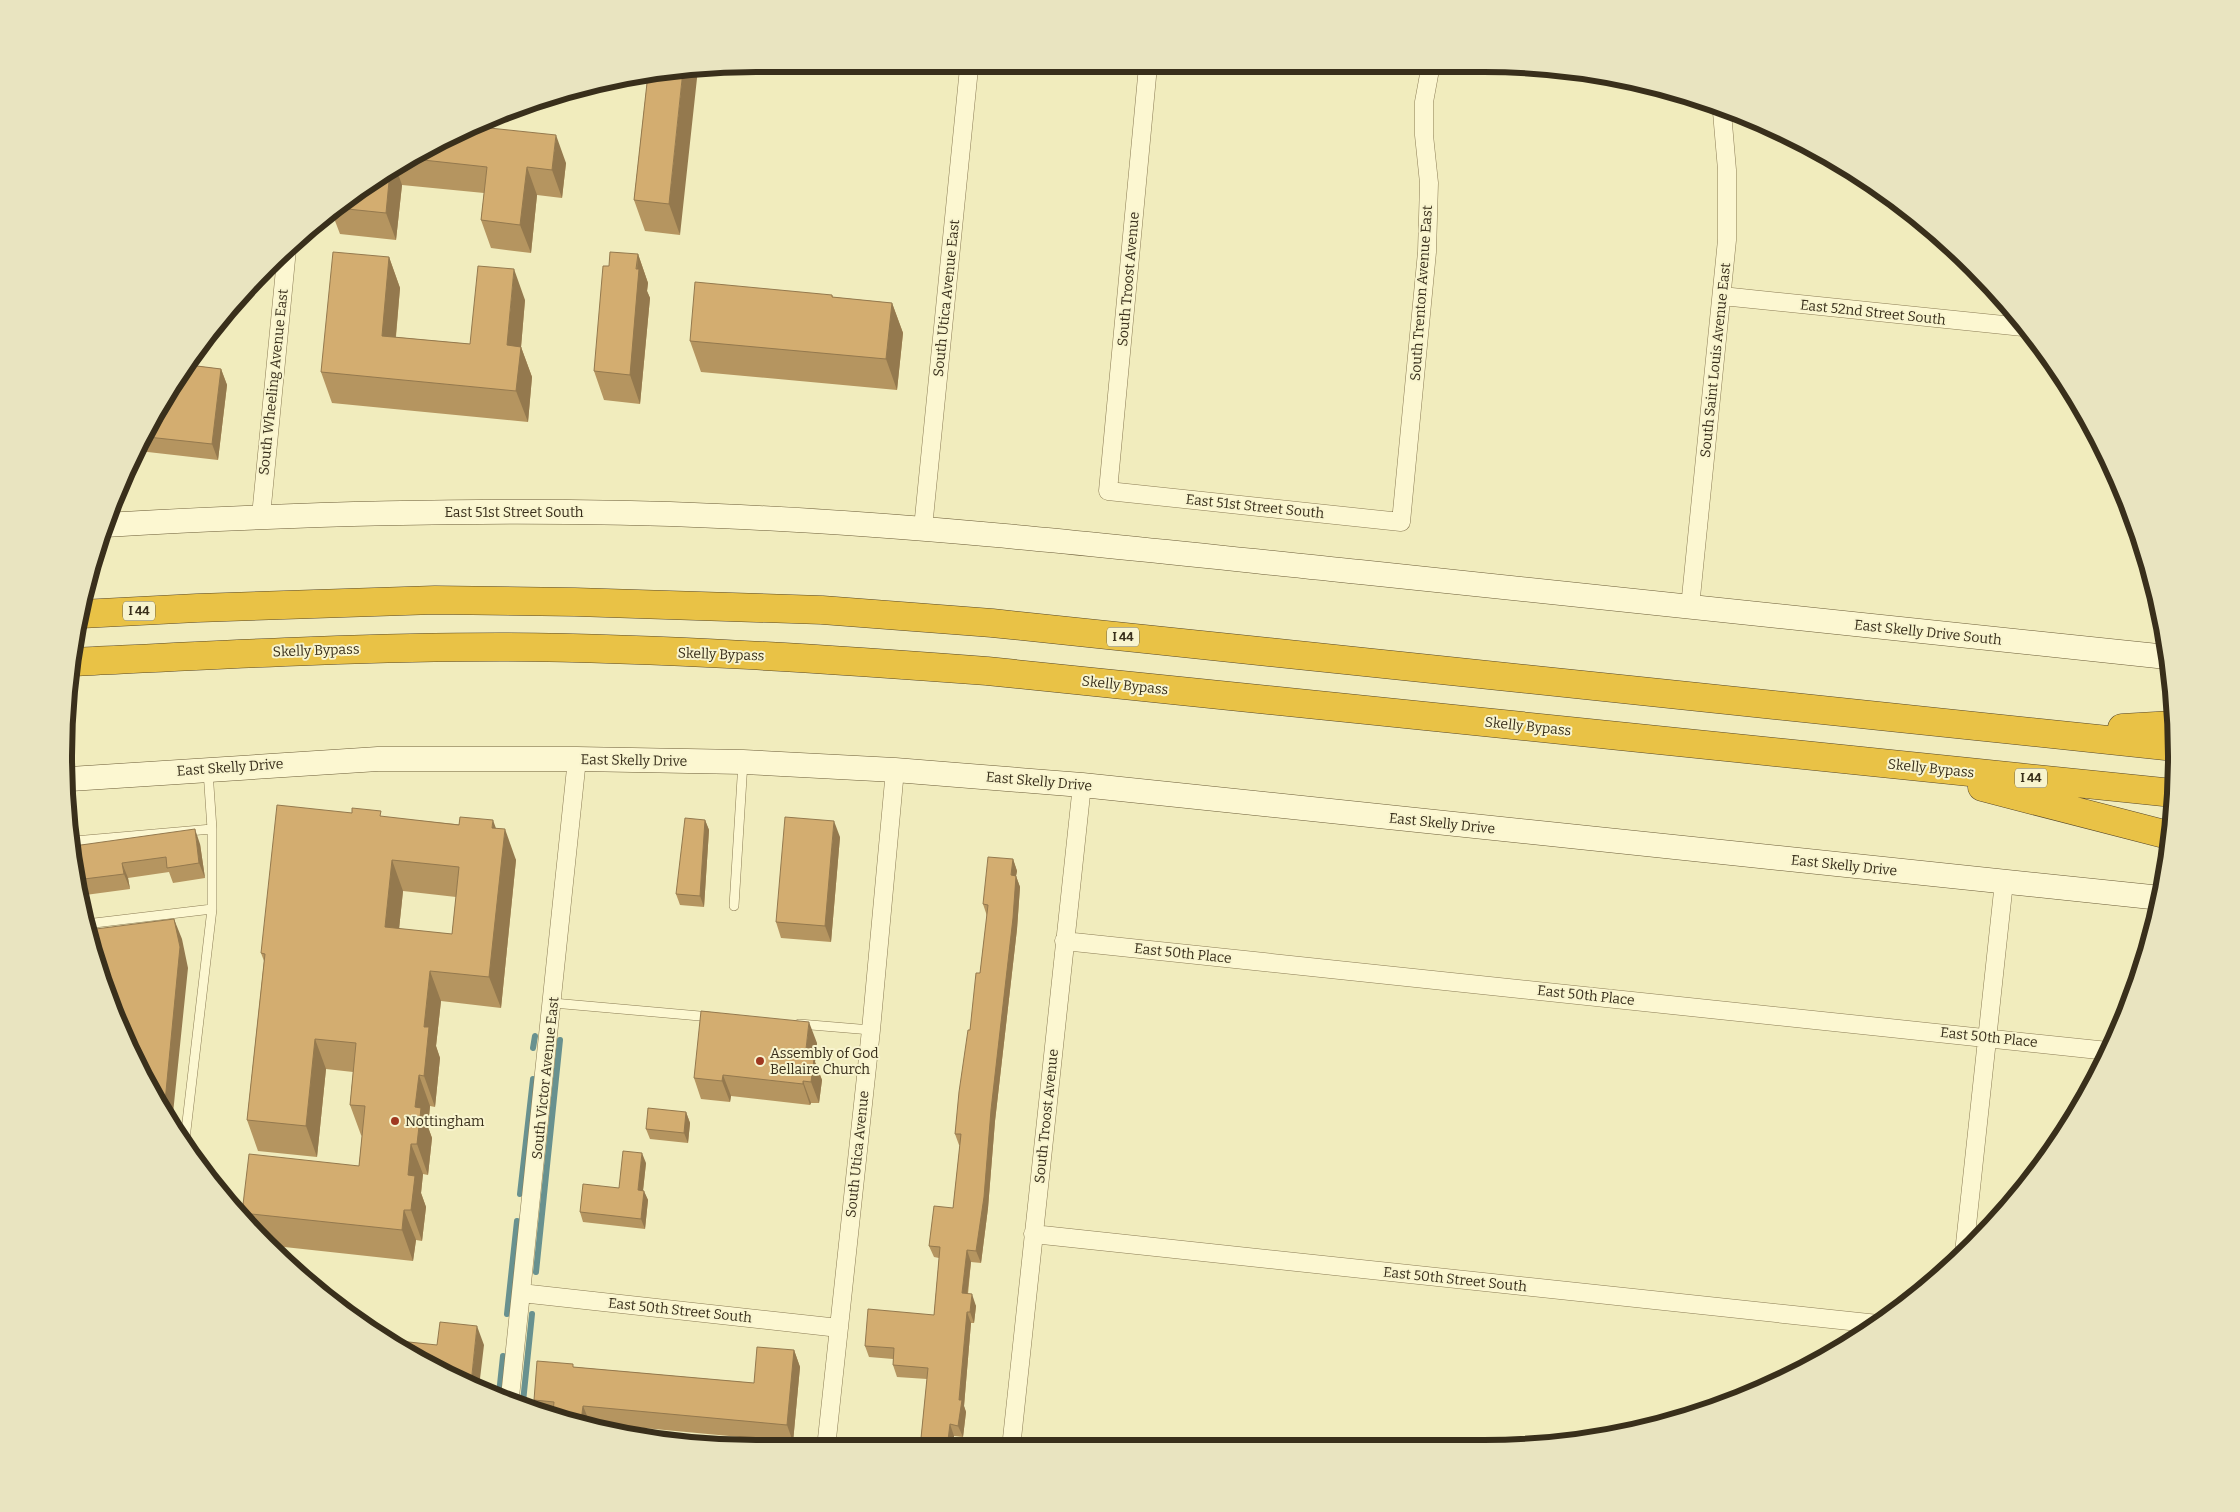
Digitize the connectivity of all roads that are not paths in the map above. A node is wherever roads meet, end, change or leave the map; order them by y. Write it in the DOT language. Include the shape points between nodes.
graph roads {
  1 [pos="969,72"];
  2 [pos="1147,72"];
  3 [pos="1430,72"];
  4 [pos="1722,116"];
  5 [pos="287,259"];
  6 [pos="1722,296"];
  7 [pos="2015,326"];
  8 [pos="1108,491"];
  9 [pos="261,516"];
  10 [pos="1401,522"];
  11 [pos="113,525"];
  12 [pos="924,528"];
  13 [pos="1690,607"];
  14 [pos="88,614"];
  15 [pos="2160,657"];
  16 [pos="79,663"];
  17 [pos="2167,725"];
  18 [pos="2046,733"];
  19 [pos="2168,746"];
  20 [pos="577,759"];
  21 [pos="742,762"];
  22 [pos="1888,763"];
  23 [pos="208,768"];
  24 [pos="895,770"];
  25 [pos="73,779"];
  26 [pos="1082,784"];
  27 [pos="2166,792"];
  28 [pos="212,829"];
  29 [pos="2163,834"];
  30 [pos="78,841"];
  31 [pos="2004,882"];
  32 [pos="2152,897"];
  33 [pos="734,906"];
  34 [pos="212,909"];
  35 [pos="94,923"];
  36 [pos="1064,940"];
  37 [pos="553,1004"];
  38 [pos="722,1018"];
  39 [pos="791,1024"];
  40 [pos="871,1030"];
  41 [pos="1987,1037"];
  42 [pos="2101,1050"];
  43 [pos="186,1132"];
  44 [pos="1033,1234"];
  45 [pos="1965,1241"];
  46 [pos="521,1293"];
  47 [pos="1866,1323"];
  48 [pos="839,1328"];
  49 [pos="510,1393"];
  50 [pos="827,1440"];
  51 [pos="1013,1440"];
  1 -- 12 [label="street, South Utica Avenue East"];
  2 -- 8 [label="street, South Troost Avenue"];
  3 -- 10 [label="street, South Trenton Avenue East" via="1424,102 1429,183 1427,252"];
  4 -- 6 [label="street, South Saint Louis Avenue East" via="1727,240"];
  5 -- 9 [label="street, South Wheeling Avenue East"];
  6 -- 7 [label="street, East 52nd Street South"];
  6 -- 13 [label="street, South Saint Louis Avenue East"];
  8 -- 10 [label="street, East 51st Street South"];
  9 -- 11 [label="main road, East 51st Street South"];
  9 -- 12 [label="main road, East 51st Street South" via="424,512 630,513"];
  12 -- 13 [label="main road"];
  13 -- 15 [label="main road, East Skelly Drive South"];
  14 -- 18 [label="highway, I 44" via="435,600 822,610 992,623"];
  16 -- 22 [label="highway, Skelly Bypass / I 44" via="371,648 491,647 806,657 987,670"];
  17 -- 18 [label="highway"];
  18 -- 19 [label="highway, I 44"];
  20 -- 21 [label="main road, East Skelly Drive"];
  20 -- 23 [label="main road, East Skelly Drive" via="378,759"];
  20 -- 37 [label="street, South Victor Avenue East"];
  21 -- 24 [label="main road, East Skelly Drive"];
  21 -- 33 [label="lane"];
  22 -- 27 [label="highway, Skelly Bypass / I 44"];
  22 -- 29 [label="highway"];
  23 -- 25 [label="main road, East Skelly Drive"];
  23 -- 28 [label="lane"];
  24 -- 26 [label="main road, East Skelly Drive"];
  24 -- 40 [label="street, South Utica Avenue"];
  26 -- 31 [label="main road, East Skelly Drive"];
  26 -- 36 [label="street, South Troost Avenue"];
  28 -- 30 [label="lane"];
  28 -- 34 [label="lane"];
  31 -- 32 [label="main road"];
  31 -- 41 [label="street"];
  34 -- 35 [label="lane"];
  34 -- 43 [label="lane"];
  36 -- 41 [label="street, East 50th Place"];
  36 -- 44 [label="street, South Troost Avenue"];
  37 -- 38 [label="lane"];
  37 -- 46 [label="street, South Victor Avenue East"];
  39 -- 40 [label="lane"];
  40 -- 48 [label="street, South Utica Avenue"];
  41 -- 42 [label="street, East 50th Place"];
  41 -- 45 [label="street"];
  44 -- 47 [label="street, East 50th Street South"];
  44 -- 51 [label="street, South Troost Avenue"];
  46 -- 48 [label="street, East 50th Street South"];
  46 -- 49 [label="street, South Victor Avenue East"];
  48 -- 50 [label="street, South Utica Avenue"];
}
